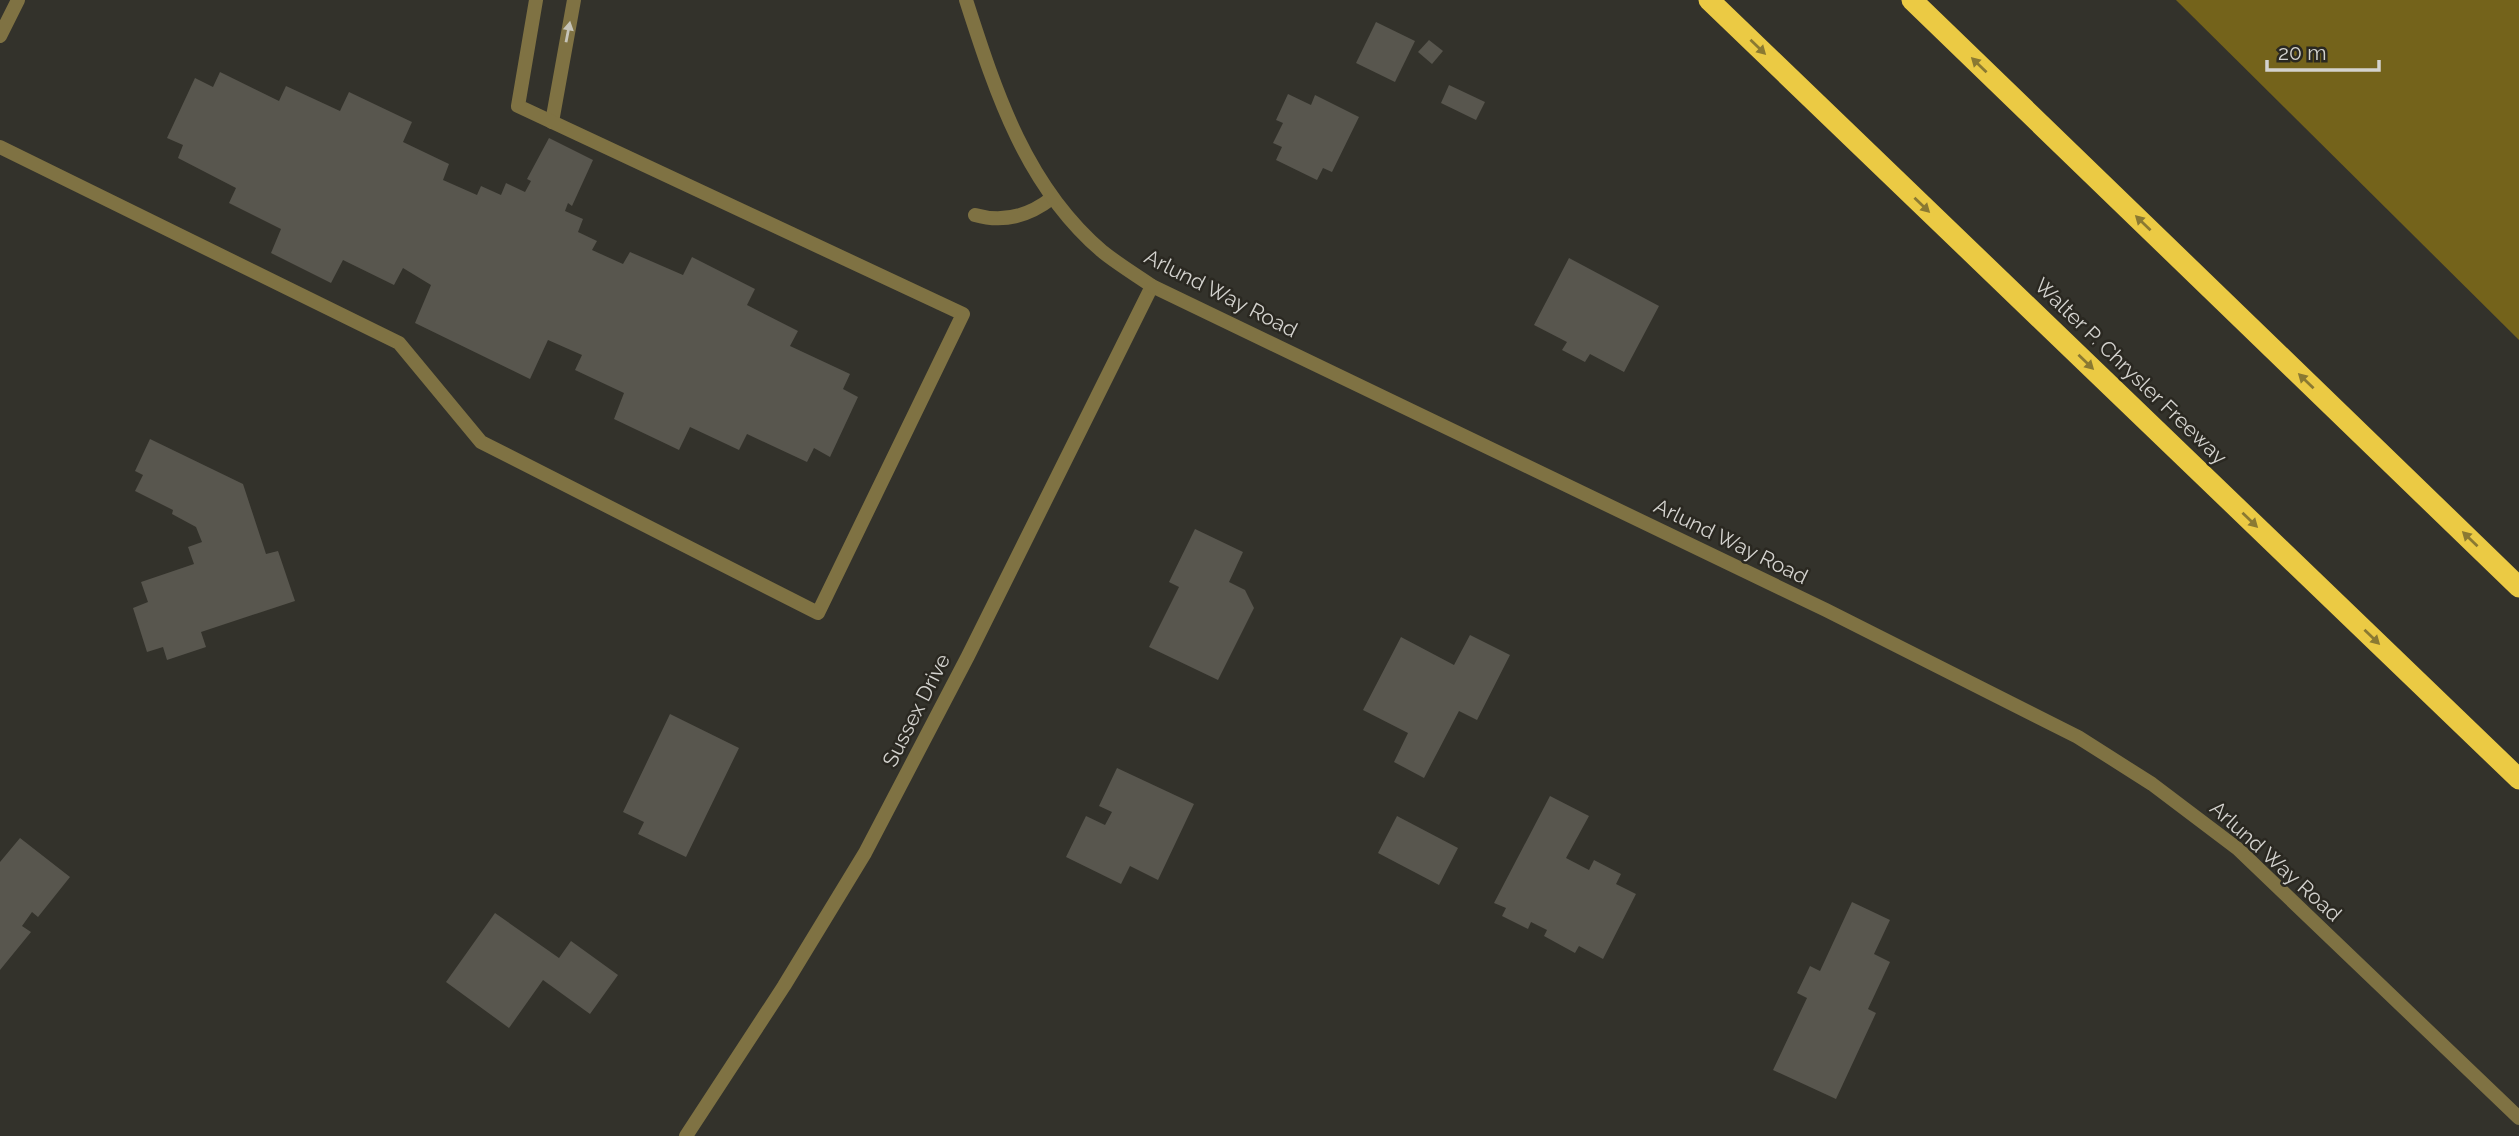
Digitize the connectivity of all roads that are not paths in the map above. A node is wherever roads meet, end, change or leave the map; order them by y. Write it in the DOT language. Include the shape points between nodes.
graph roads {
  1 [pos="18,0"];
  2 [pos="536,0"];
  3 [pos="574,0"];
  4 [pos="966,0"];
  5 [pos="1709,0"];
  6 [pos="1912,0"];
  7 [pos="0,36"];
  8 [pos="552,122"];
  9 [pos="0,147"];
  10 [pos="1052,198"];
  11 [pos="975,215"];
  12 [pos="1152,286"];
  13 [pos="2519,587"];
  14 [pos="2519,779"];
  15 [pos="2519,1118"];
  16 [pos="686,1136"];
  1 -- 7 [label="street"];
  2 -- 8 [label="street" via="518,106"];
  8 -- 3 [label="street, one-way"];
  4 -- 10 [label="street, Arlund Way Road" via="1007,118"];
  5 -- 14 [label="highway, Walter P. Chrysler Freeway, one-way"];
  13 -- 6 [label="highway, one-way"];
  8 -- 9 [label="street" via="963,314 818,613 481,442 399,343"];
  10 -- 11 [label="street" via="1017,217"];
  10 -- 12 [label="street, Arlund Way Road" via="1104,253"];
  12 -- 15 [label="street, Arlund Way Road" via="2078,737 2152,784 2238,849"];
  12 -- 16 [label="street, Sussex Drive" via="865,853"];
}
